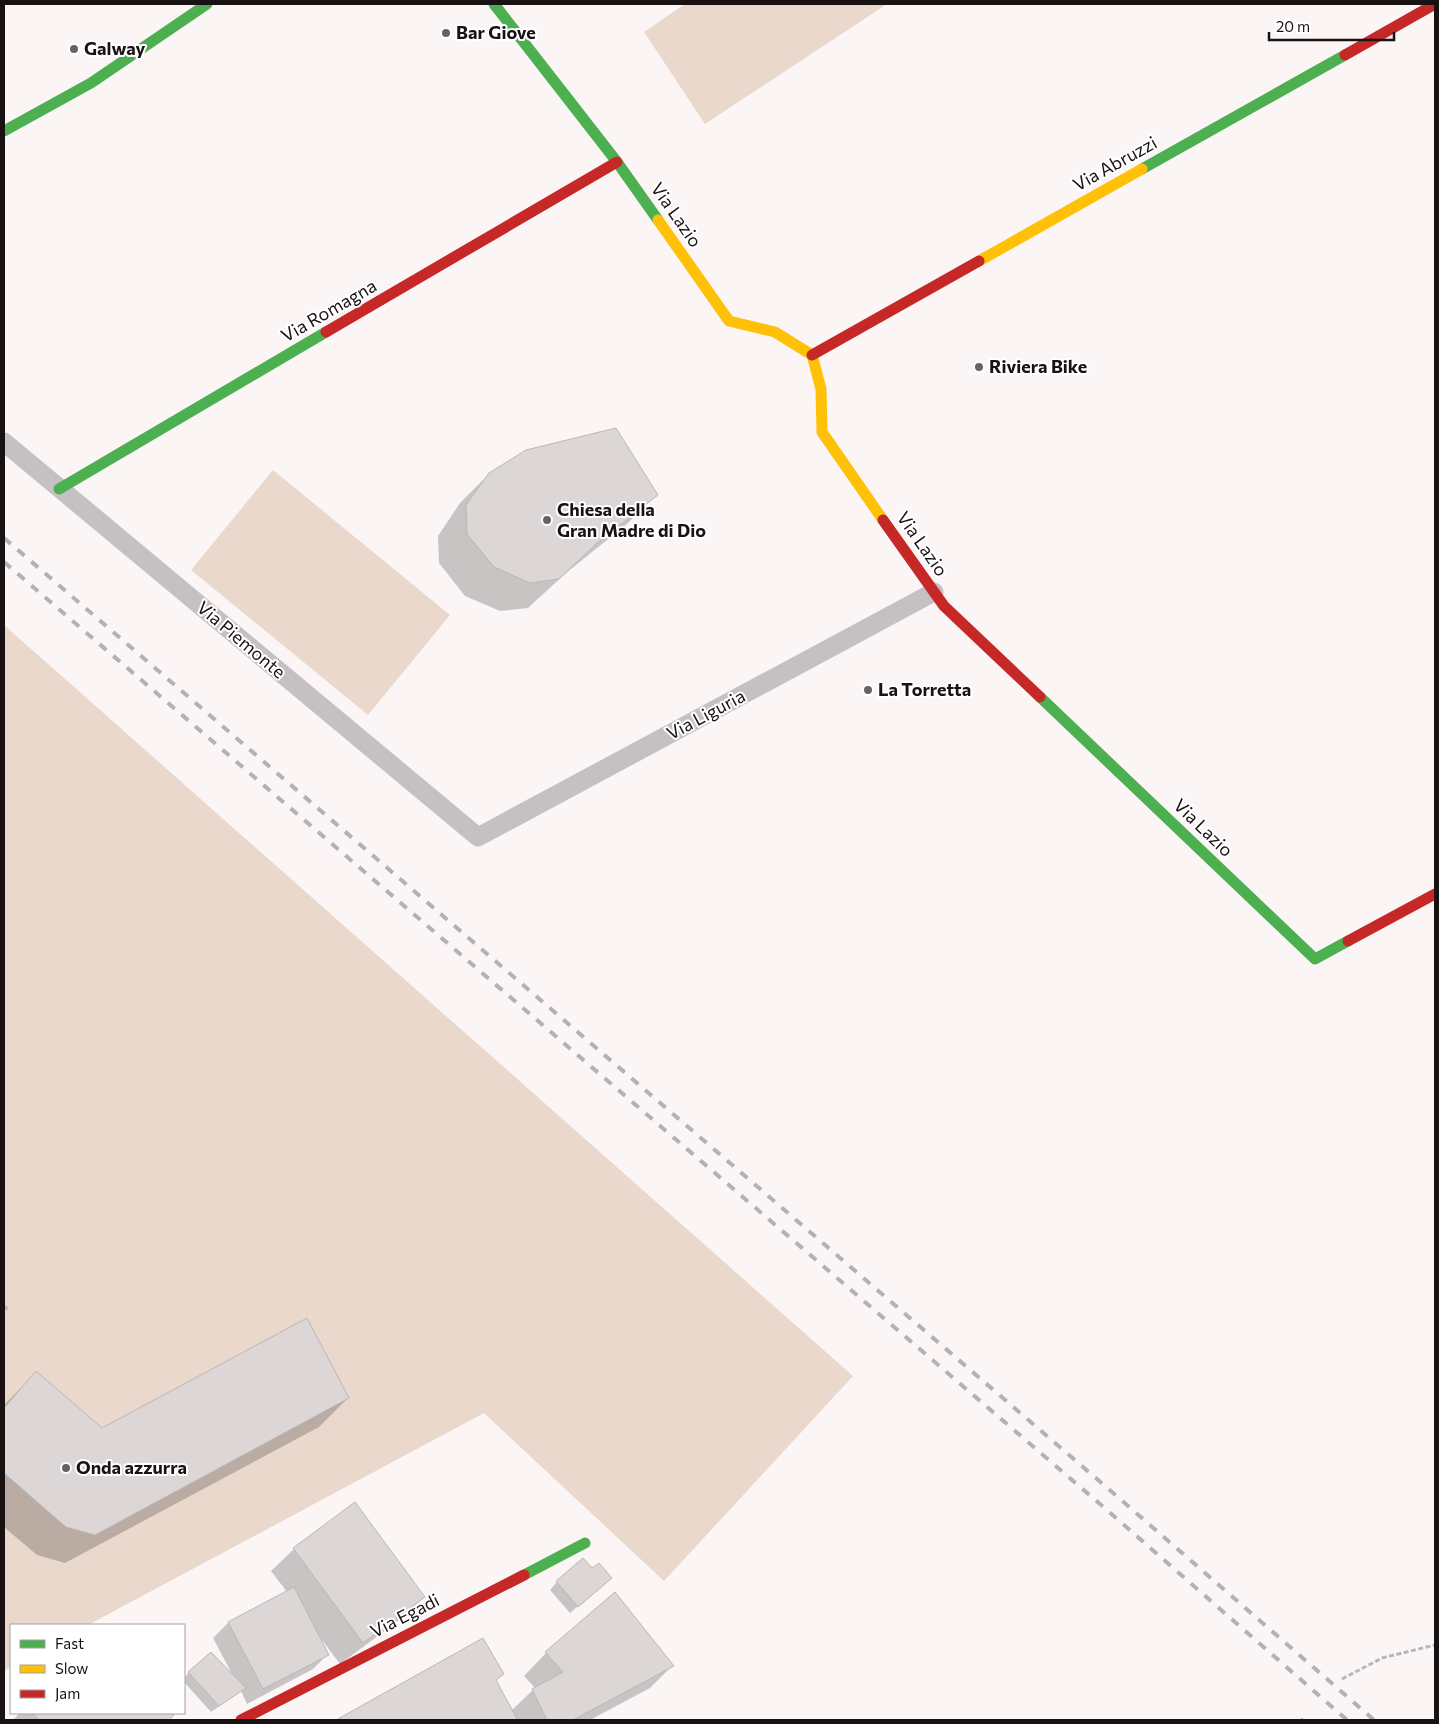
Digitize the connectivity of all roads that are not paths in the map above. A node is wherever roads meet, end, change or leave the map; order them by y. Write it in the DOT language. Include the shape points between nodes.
graph roads {
  1 [pos="207,4"];
  2 [pos="494,4"];
  3 [pos="1435,4"];
  4 [pos="4,131"];
  5 [pos="617,162"];
  6 [pos="812,355"];
  7 [pos="4,442"];
  8 [pos="59,490"];
  9 [pos="934,592"];
  10 [pos="478,837"];
  11 [pos="1435,894"];
  12 [pos="585,1543"];
  13 [pos="241,1720"];
  1 -- 4 [label="street" via="91,83"];
  2 -- 5 [label="street, Via Lazio"];
  3 -- 6 [label="street, Via Abruzzi"];
  5 -- 6 [label="street, Via Lazio" via="729,321 775,332"];
  5 -- 8 [label="street, Via Romagna"];
  6 -- 9 [label="street, Via Lazio" via="821,389 822,432"];
  7 -- 8 [label="lane, Via Piemonte"];
  8 -- 10 [label="lane, Via Piemonte"];
  9 -- 10 [label="lane, Via Liguria"];
  9 -- 11 [label="street, Via Lazio" via="944,606 1315,959"];
  12 -- 13 [label="street, Via Egadi"];
}
